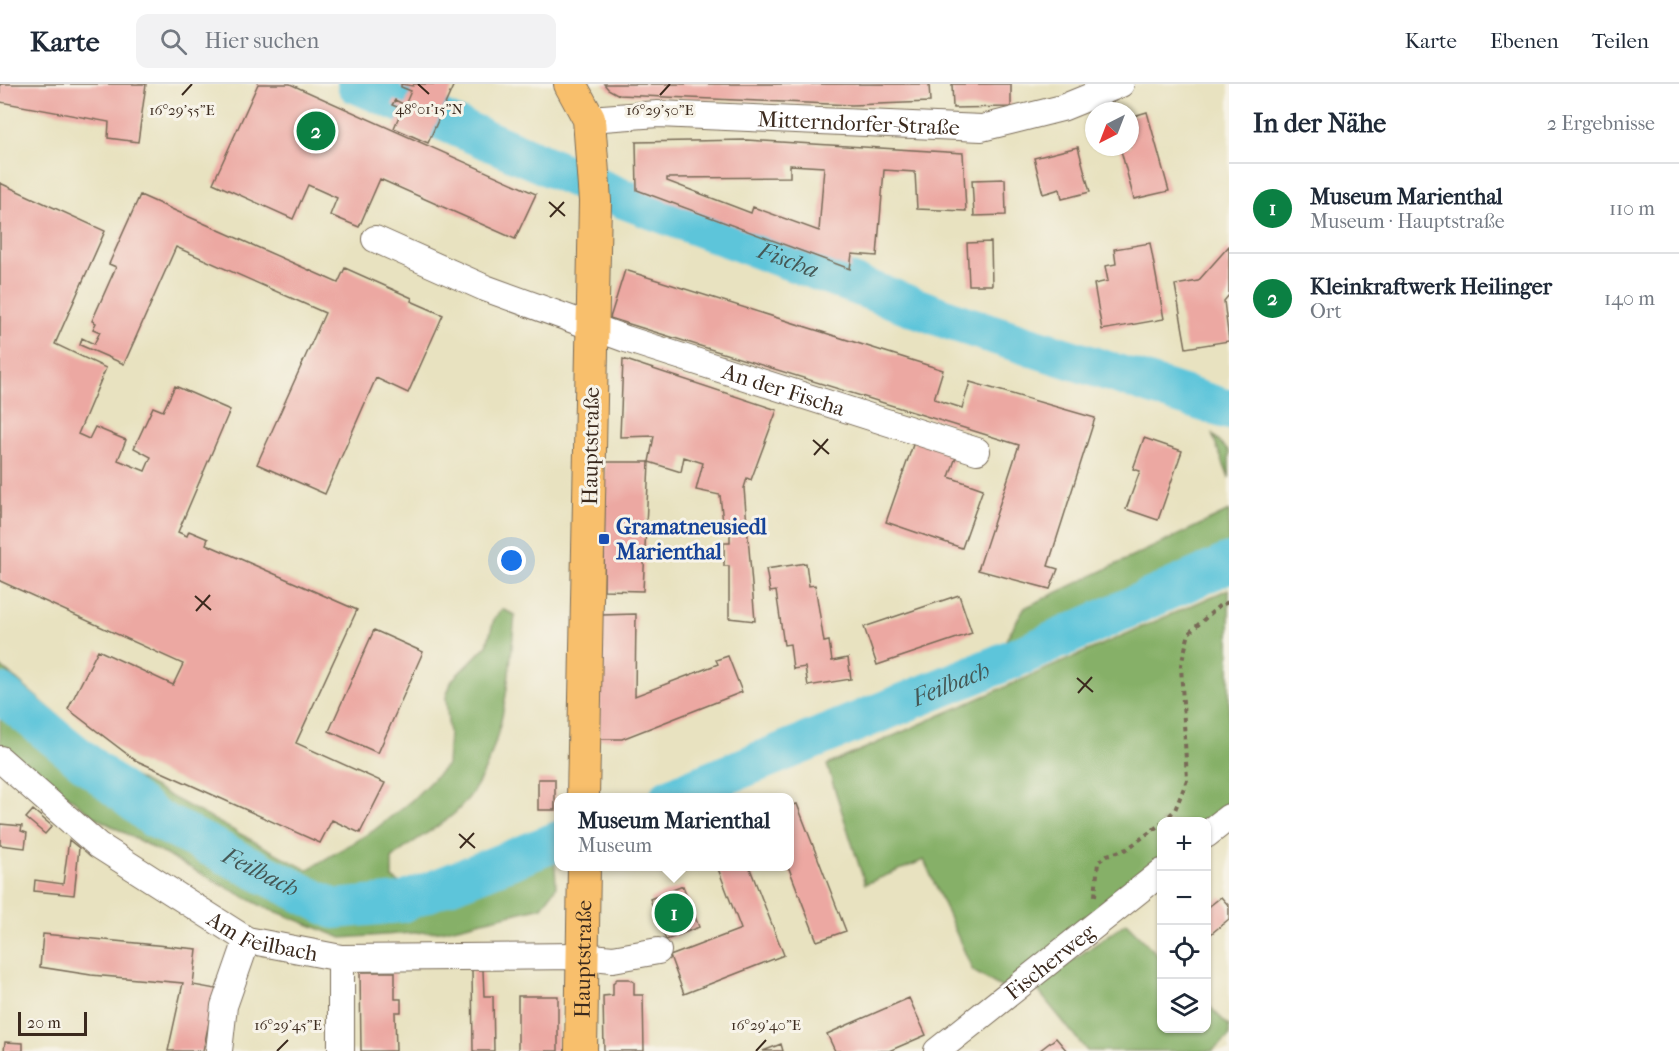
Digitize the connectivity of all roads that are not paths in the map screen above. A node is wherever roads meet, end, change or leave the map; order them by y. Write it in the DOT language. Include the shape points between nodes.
graph roads {
  1 [pos="570,84"];
  2 [pos="1121,84"];
  3 [pos="589,119"];
  4 [pos="375,239"];
  5 [pos="592,324"];
  6 [pos="977,451"];
  7 [pos="0,759"];
  8 [pos="583,793"];
  9 [pos="1229,817"];
  10 [pos="1211,831"];
  11 [pos="584,871"];
  12 [pos="1157,875"];
  13 [pos="247,940"];
  14 [pos="658,951"];
  15 [pos="581,956"];
  16 [pos="341,958"];
  17 [pos="219,1051"];
  18 [pos="340,1051"];
  19 [pos="581,1051"];
  20 [pos="938,1051"];
  1 -- 3 [label="main road"];
  2 -- 3 [label="street, Mitterndorfer-Straße" via="1062,108 982,128 658,114"];
  3 -- 5 [label="main road, Hauptstraße" via="595,201"];
  4 -- 5 [label="street, An der Fischa" via="485,288"];
  5 -- 6 [label="street, An der Fischa" via="626,339"];
  5 -- 8 [label="main road, Hauptstraße"];
  7 -- 13 [label="street, Am Feilbach" via="98,845"];
  9 -- 10 [label="street"];
  11 -- 15 [label="main road, Hauptstraße"];
  12 -- 20 [label="street, Fischerweg"];
  13 -- 16 [label="street, Am Feilbach"];
  13 -- 17 [label="street" via="224,1006"];
  14 -- 15 [label="street, Am Feilbach" via="613,959"];
  15 -- 16 [label="street, Am Feilbach"];
  15 -- 19 [label="main road, Hauptstraße"];
  16 -- 18 [label="street"];
}
